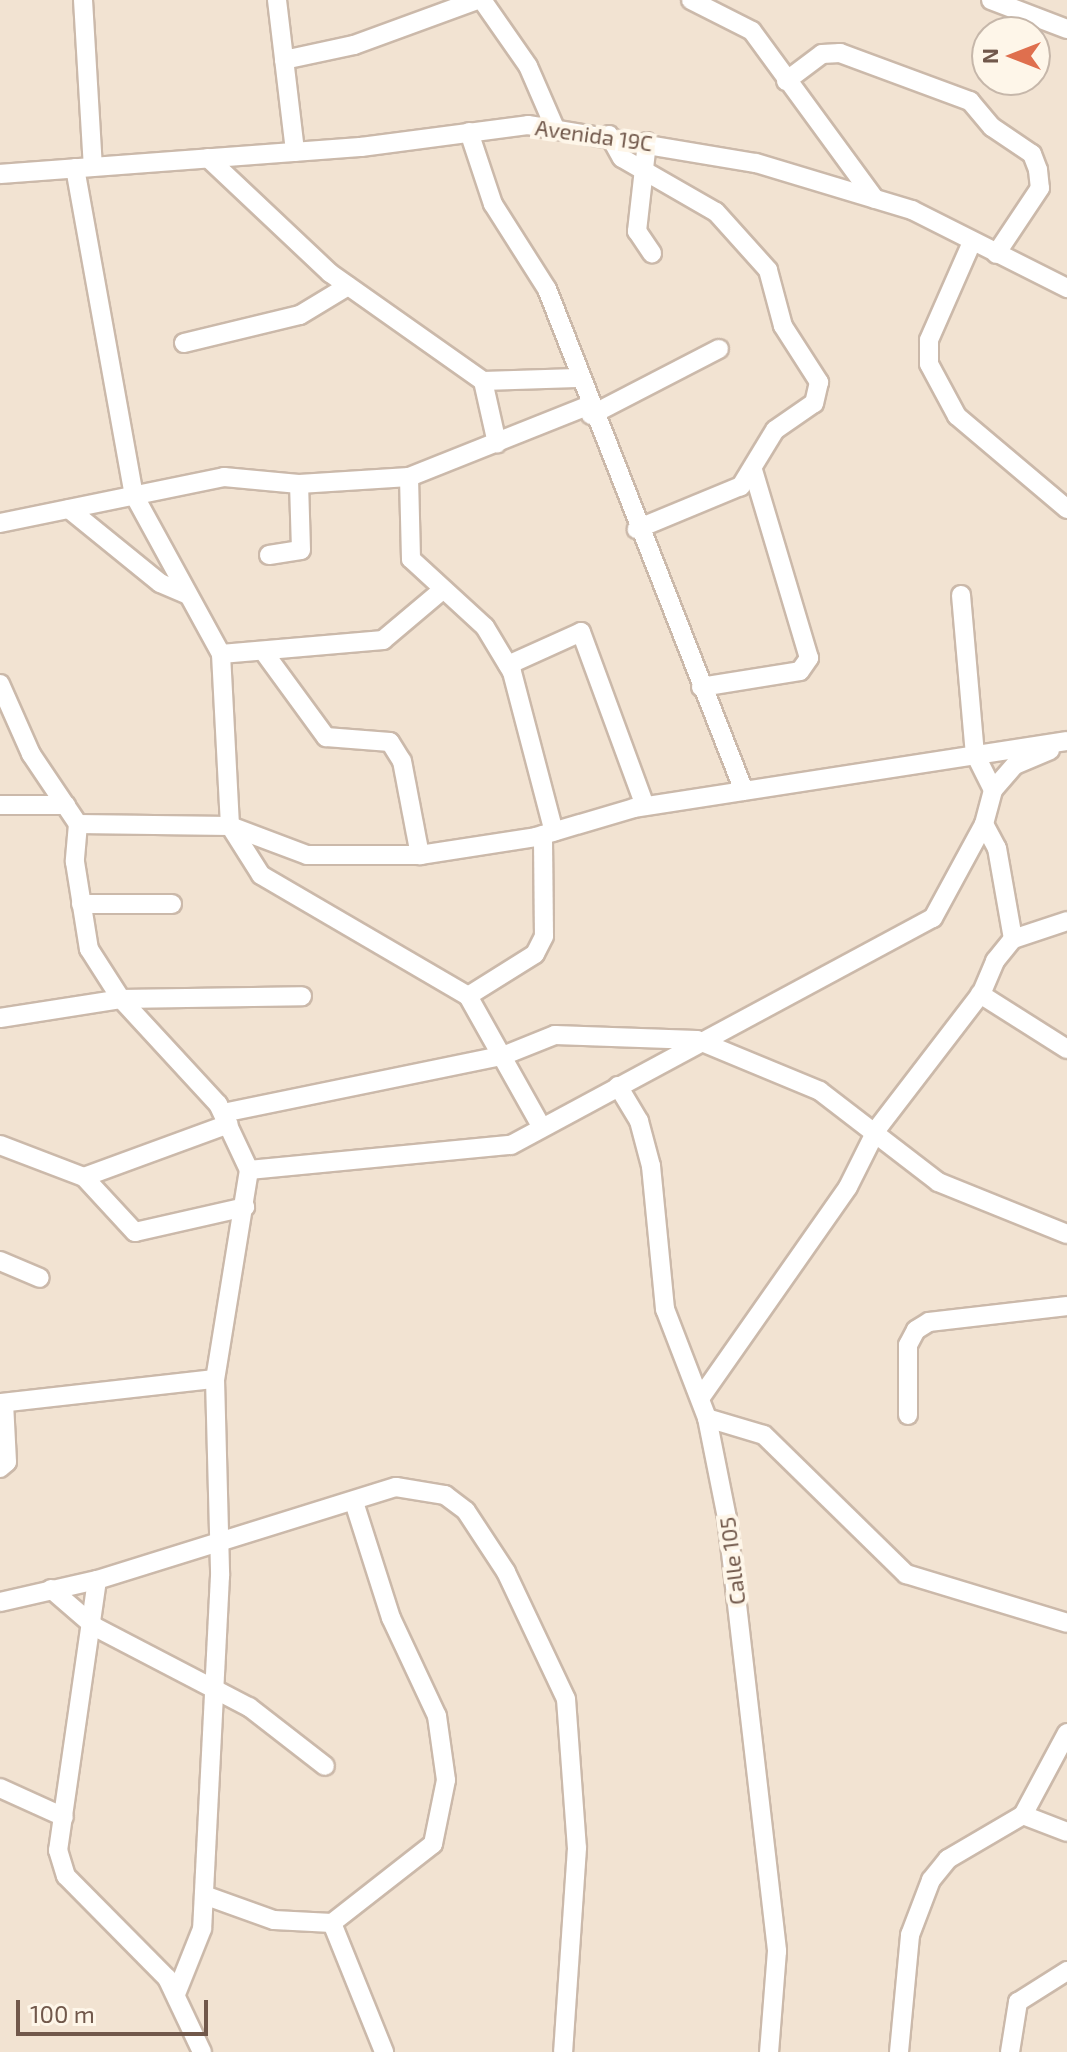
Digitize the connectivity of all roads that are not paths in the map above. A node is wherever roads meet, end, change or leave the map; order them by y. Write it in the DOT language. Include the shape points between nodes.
graph roads {
  1 [pos="83,0"];
  2 [pos="277,0"];
  3 [pos="480,0"];
  4 [pos="691,0"];
  5 [pos="991,0"];
  6 [pos="1067,29"];
  7 [pos="284,60"];
  8 [pos="786,81"];
  9 [pos="555,128"];
  10 [pos="469,132"];
  11 [pos="609,135"];
  12 [pos="647,142"];
  13 [pos="295,152"];
  14 [pos="208,158"];
  15 [pos="84,168"];
  16 [pos="646,172"];
  17 [pos="0,174"];
  18 [pos="875,199"];
  19 [pos="972,242"];
  20 [pos="652,253"];
  21 [pos="996,254"];
  22 [pos="348,286"];
  23 [pos="1067,288"];
  24 [pos="184,343"];
  25 [pos="719,349"];
  26 [pos="577,378"];
  27 [pos="483,381"];
  28 [pos="589,410"];
  29 [pos="497,443"];
  30 [pos="753,470"];
  31 [pos="409,477"];
  32 [pos="299,484"];
  33 [pos="134,495"];
  34 [pos="69,509"];
  35 [pos="1067,509"];
  36 [pos="0,523"];
  37 [pos="637,529"];
  38 [pos="269,555"];
  39 [pos="440,592"];
  40 [pos="188,595"];
  41 [pos="961,595"];
  42 [pos="221,654"];
  43 [pos="266,655"];
  44 [pos="508,665"];
  45 [pos="0,684"];
  46 [pos="701,687"];
  47 [pos="1067,742"];
  48 [pos="975,754"];
  49 [pos="993,790"];
  50 [pos="744,791"];
  51 [pos="0,805"];
  52 [pos="66,805"];
  53 [pos="645,806"];
  54 [pos="78,824"];
  55 [pos="984,824"];
  56 [pos="230,826"];
  57 [pos="548,833"];
  58 [pos="420,855"];
  59 [pos="81,904"];
  60 [pos="172,904"];
  61 [pos="1067,921"];
  62 [pos="1013,939"];
  63 [pos="980,994"];
  64 [pos="302,996"];
  65 [pos="468,996"];
  66 [pos="121,999"];
  67 [pos="0,1018"];
  68 [pos="697,1040"];
  69 [pos="1067,1049"];
  70 [pos="505,1055"];
  71 [pos="618,1086"];
  72 [pos="226,1118"];
  73 [pos="542,1128"];
  74 [pos="874,1134"];
  75 [pos="0,1145"];
  76 [pos="249,1170"];
  77 [pos="84,1177"];
  78 [pos="245,1207"];
  79 [pos="1067,1234"];
  80 [pos="0,1261"];
  81 [pos="40,1278"];
  82 [pos="1067,1306"];
  83 [pos="215,1379"];
  84 [pos="701,1397"];
  85 [pos="2,1403"];
  86 [pos="908,1415"];
  87 [pos="707,1418"];
  88 [pos="0,1468"];
  89 [pos="354,1502"];
  90 [pos="218,1538"];
  91 [pos="97,1580"];
  92 [pos="51,1589"];
  93 [pos="0,1602"];
  94 [pos="1067,1623"];
  95 [pos="95,1627"];
  96 [pos="211,1685"];
  97 [pos="1067,1733"];
  98 [pos="325,1766"];
  99 [pos="0,1788"];
  100 [pos="1023,1815"];
  101 [pos="64,1817"];
  102 [pos="1067,1832"];
  103 [pos="204,1895"];
  104 [pos="332,1923"];
  105 [pos="1067,1971"];
  106 [pos="176,1994"];
  107 [pos="202,2052"];
  108 [pos="384,2052"];
  109 [pos="563,2052"];
  110 [pos="769,2052"];
  111 [pos="899,2052"];
  112 [pos="1010,2052"];
  1 -- 15 [label="street"];
  2 -- 7 [label="street"];
  3 -- 7 [label="street" via="354,45"];
  3 -- 9 [label="street" via="528,66"];
  4 -- 8 [label="street" via="752,31"];
  5 -- 6 [label="street"];
  7 -- 13 [label="street"];
  8 -- 18 [label="street"];
  8 -- 21 [label="street" via="822,54 840,53 970,101 992,127 1032,154 1038,170 1040,188"];
  9 -- 10 [label="street, Avenida 19C"];
  9 -- 11 [label="street, Avenida 19C"];
  10 -- 13 [label="street, Avenida 19C"];
  10 -- 26 [label="street" via="493,204 547,289"];
  11 -- 12 [label="street, Avenida 19C"];
  11 -- 16 [label="street" via="622,158"];
  12 -- 16 [label="street"];
  12 -- 18 [label="street, Avenida 19C" via="756,163"];
  13 -- 14 [label="street, Avenida 19C"];
  14 -- 15 [label="street, Avenida 19C"];
  14 -- 22 [label="street"];
  15 -- 17 [label="street, Avenida 19C"];
  15 -- 33 [label="street"];
  16 -- 20 [label="street" via="637,231"];
  16 -- 30 [label="street" via="716,212 768,270 783,326 819,382 814,403 775,430"];
  18 -- 19 [label="street, Avenida 19C"];
  19 -- 21 [label="street, Avenida 19C"];
  19 -- 35 [label="street" via="929,340 929,364 957,416"];
  21 -- 23 [label="street, Avenida 19C"];
  22 -- 24 [label="street" via="300,315"];
  22 -- 27 [label="street"];
  25 -- 28 [label="street"];
  26 -- 27 [label="street"];
  26 -- 28 [label="street"];
  27 -- 29 [label="street"];
  28 -- 29 [label="street"];
  28 -- 37 [label="street"];
  29 -- 31 [label="street"];
  30 -- 37 [label="street" via="726,495"];
  30 -- 46 [label="street" via="809,658 800,671"];
  31 -- 32 [label="street"];
  31 -- 39 [label="street" via="411,559"];
  32 -- 33 [label="street" via="224,477"];
  32 -- 38 [label="street" via="301,550"];
  33 -- 34 [label="street"];
  33 -- 40 [label="street"];
  34 -- 36 [label="street"];
  34 -- 40 [label="street" via="160,583"];
  37 -- 46 [label="street"];
  39 -- 43 [label="street" via="383,640"];
  39 -- 44 [label="street" via="485,627"];
  40 -- 42 [label="street"];
  41 -- 48 [label="street"];
  42 -- 43 [label="street"];
  42 -- 56 [label="street"];
  43 -- 58 [label="street" via="326,737 390,742 402,761"];
  44 -- 53 [label="street" via="581,632"];
  44 -- 57 [label="street"];
  45 -- 52 [label="street" via="31,754"];
  46 -- 50 [label="street"];
  47 -- 48 [label="street"];
  47 -- 49 [label="street" via="1015,765"];
  48 -- 49 [label="street"];
  48 -- 50 [label="street"];
  49 -- 55 [label="street"];
  50 -- 53 [label="street"];
  51 -- 52 [label="street"];
  52 -- 54 [label="street"];
  53 -- 57 [label="street"];
  54 -- 56 [label="street"];
  54 -- 59 [label="street"];
  55 -- 62 [label="street" via="997,848"];
  55 -- 68 [label="street" via="933,918"];
  56 -- 58 [label="street" via="307,855"];
  56 -- 65 [label="street" via="261,875"];
  57 -- 58 [label="street"];
  57 -- 65 [label="street" via="544,936 535,954"];
  59 -- 60 [label="street"];
  59 -- 66 [label="street" via="89,949"];
  61 -- 62 [label="street"];
  62 -- 63 [label="street"];
  63 -- 69 [label="street"];
  63 -- 74 [label="street"];
  64 -- 66 [label="street"];
  65 -- 70 [label="street"];
  66 -- 67 [label="street"];
  66 -- 72 [label="street"];
  68 -- 70 [label="street" via="555,1035"];
  68 -- 71 [label="street"];
  68 -- 74 [label="street" via="820,1091"];
  70 -- 72 [label="street"];
  70 -- 73 [label="street"];
  71 -- 73 [label="street"];
  71 -- 84 [label="street, Calle 105" via="639,1121 651,1166 665,1309"];
  72 -- 76 [label="street"];
  72 -- 77 [label="street"];
  73 -- 76 [label="street" via="489,1150"];
  74 -- 79 [label="street" via="938,1182"];
  74 -- 84 [label="street" via="848,1187"];
  75 -- 77 [label="street"];
  76 -- 78 [label="street"];
  77 -- 78 [label="street" via="128,1228 144,1234"];
  78 -- 83 [label="street"];
  80 -- 81 [label="street"];
  82 -- 86 [label="street" via="929,1322 916,1330 908,1345"];
  83 -- 85 [label="street"];
  83 -- 90 [label="street"];
  84 -- 87 [label="street, Calle 105"];
  85 -- 88 [label="street" via="7,1462"];
  87 -- 94 [label="street" via="764,1435 906,1574"];
  87 -- 110 [label="street, Calle 105" via="727,1518 777,1951"];
  89 -- 90 [label="street"];
  89 -- 104 [label="street" via="391,1618 437,1716 446,1780 428,1852"];
  89 -- 109 [label="street" via="417,1486 466,1511 513,1585 566,1699 577,1848"];
  90 -- 91 [label="street"];
  90 -- 96 [label="street"];
  91 -- 92 [label="street"];
  91 -- 95 [label="street"];
  92 -- 93 [label="street"];
  92 -- 95 [label="street"];
  95 -- 96 [label="street"];
  95 -- 101 [label="street"];
  96 -- 98 [label="street"];
  96 -- 103 [label="street"];
  97 -- 100 [label="street"];
  99 -- 101 [label="street"];
  100 -- 102 [label="street"];
  100 -- 111 [label="street" via="948,1859 931,1880 910,1935"];
  101 -- 106 [label="street" via="58,1850 66,1876 113,1917"];
  103 -- 104 [label="street" via="274,1920"];
  103 -- 106 [label="street" via="202,1929"];
  104 -- 108 [label="street"];
  105 -- 112 [label="street" via="1018,2002"];
  106 -- 107 [label="street"];
}
